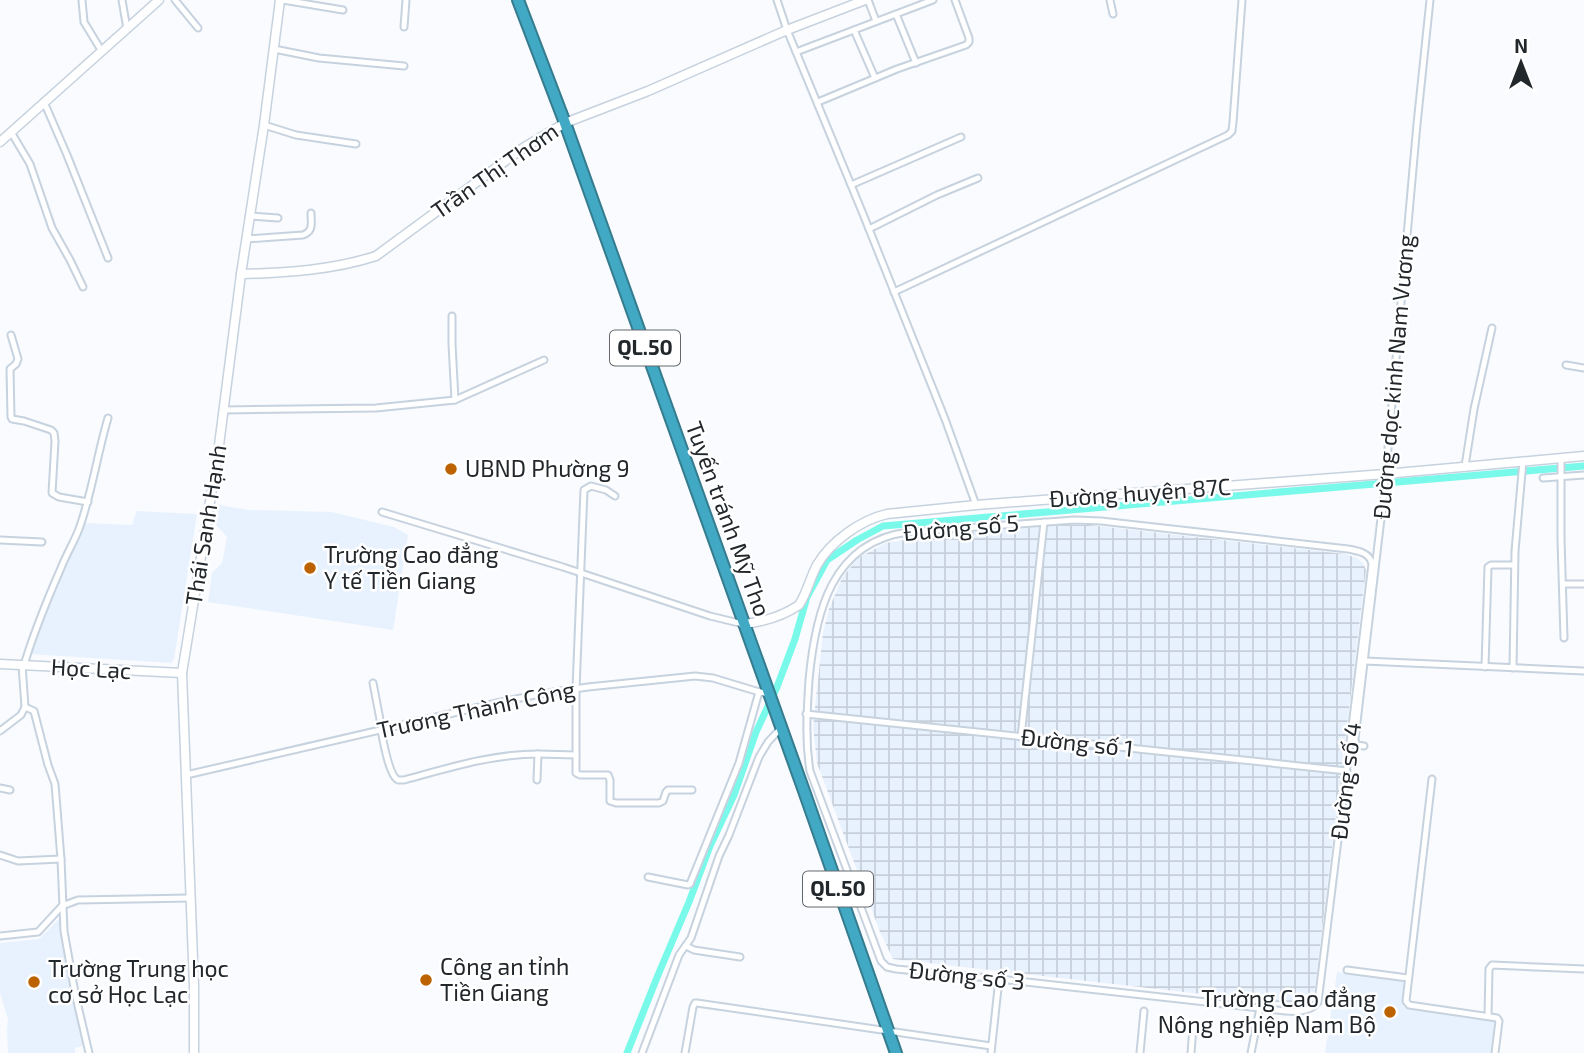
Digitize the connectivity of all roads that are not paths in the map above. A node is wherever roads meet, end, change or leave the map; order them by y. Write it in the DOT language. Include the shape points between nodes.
graph roads {
  1 [pos="82,0"];
  2 [pos="121,0"];
  3 [pos="175,0"];
  4 [pos="281,0"];
  5 [pos="406,0"];
  6 [pos="518,0"];
  7 [pos="777,0"];
  8 [pos="933,0"];
  9 [pos="955,0"];
  10 [pos="1110,0"];
  11 [pos="1242,0"];
  12 [pos="1430,0"];
  13 [pos="156,1"];
  14 [pos="867,1"];
  15 [pos="343,10"];
  16 [pos="897,13"];
  17 [pos="1113,14"];
  18 [pos="876,19"];
  19 [pos="404,27"];
  20 [pos="198,28"];
  21 [pos="127,29"];
  22 [pos="854,30"];
  23 [pos="788,32"];
  24 [pos="101,50"];
  25 [pos="274,50"];
  26 [pos="796,52"];
  27 [pos="916,63"];
  28 [pos="404,66"];
  29 [pos="875,78"];
  30 [pos="44,102"];
  31 [pos="818,102"];
  32 [pos="565,123"];
  33 [pos="264,125"];
  34 [pos="11,132"];
  35 [pos="961,137"];
  36 [pos="0,142"];
  37 [pos="356,144"];
  38 [pos="978,178"];
  39 [pos="852,185"];
  40 [pos="311,213"];
  41 [pos="249,216"];
  42 [pos="278,218"];
  43 [pos="869,229"];
  44 [pos="246,239"];
  45 [pos="108,258"];
  46 [pos="241,274"];
  47 [pos="82,288"];
  48 [pos="894,292"];
  49 [pos="452,316"];
  50 [pos="1492,328"];
  51 [pos="11,335"];
  52 [pos="544,360"];
  53 [pos="1566,365"];
  54 [pos="1584,368"];
  55 [pos="455,400"];
  56 [pos="223,410"];
  57 [pos="108,418"];
  58 [pos="1584,456"];
  59 [pos="1561,460"];
  60 [pos="1522,464"];
  61 [pos="1465,466"];
  62 [pos="1561,474"];
  63 [pos="1584,474"];
  64 [pos="1385,477"];
  65 [pos="1543,478"];
  66 [pos="614,496"];
  67 [pos="88,502"];
  68 [pos="976,505"];
  69 [pos="382,512"];
  70 [pos="1044,522"];
  71 [pos="0,540"];
  72 [pos="42,542"];
  73 [pos="1367,555"];
  74 [pos="1514,565"];
  75 [pos="579,573"];
  76 [pos="1563,584"];
  77 [pos="1584,584"];
  78 [pos="743,624"];
  79 [pos="1564,638"];
  80 [pos="1365,662"];
  81 [pos="0,664"];
  82 [pos="23,665"];
  83 [pos="1485,667"];
  84 [pos="1513,667"];
  85 [pos="1584,671"];
  86 [pos="183,673"];
  87 [pos="373,683"];
  88 [pos="576,688"];
  89 [pos="766,694"];
  90 [pos="25,706"];
  91 [pos="806,714"];
  92 [pos="780,726"];
  93 [pos="382,730"];
  94 [pos="0,731"];
  95 [pos="1021,737"];
  96 [pos="1364,746"];
  97 [pos="538,754"];
  98 [pos="576,755"];
  99 [pos="1347,771"];
  100 [pos="186,775"];
  101 [pos="537,779"];
  102 [pos="1432,779"];
  103 [pos="0,788"];
  104 [pos="10,790"];
  105 [pos="692,790"];
  106 [pos="810,790"];
  107 [pos="0,855"];
  108 [pos="61,859"];
  109 [pos="648,877"];
  110 [pos="191,898"];
  111 [pos="62,906"];
  112 [pos="867,924"];
  113 [pos="852,929"];
  114 [pos="0,936"];
  115 [pos="686,946"];
  116 [pos="740,957"];
  117 [pos="1584,969"];
  118 [pos="1347,970"];
  119 [pos="1408,978"];
  120 [pos="999,979"];
  121 [pos="1260,1007"];
  122 [pos="1314,1007"];
  123 [pos="1144,1011"];
  124 [pos="1488,1016"];
  125 [pos="1193,1027"];
  126 [pos="888,1031"];
  127 [pos="991,1046"];
  128 [pos="89,1053"];
  129 [pos="194,1053"];
  130 [pos="642,1053"];
  131 [pos="685,1053"];
  132 [pos="896,1053"];
  133 [pos="991,1053"];
  134 [pos="1140,1053"];
  135 [pos="1191,1053"];
  136 [pos="1251,1053"];
  137 [pos="1495,1053"];
  1 -- 24 [label="street" via="84,22"];
  2 -- 21 [label="street"];
  3 -- 20 [label="street"];
  4 -- 15 [label="street"];
  4 -- 25 [label="street, Thái Sanh Hạnh"];
  5 -- 19 [label="street"];
  6 -- 32 [label="highway, Tuyến tránh Mỹ Tho / QL.50"];
  7 -- 23 [label="street"];
  8 -- 16 [label="street"];
  9 -- 27 [label="street" via="969,42"];
  10 -- 17 [label="street"];
  11 -- 48 [label="street" via="1233,122 1228,135"];
  12 -- 64 [label="street, Đường dọc kinh Nam Vương"];
  13 -- 21 [label="street"];
  14 -- 18 [label="street"];
  14 -- 23 [label="street, Trần Thị Thơm"];
  16 -- 18 [label="street"];
  16 -- 27 [label="street"];
  18 -- 22 [label="street"];
  21 -- 24 [label="street"];
  22 -- 26 [label="street"];
  22 -- 29 [label="street"];
  23 -- 26 [label="street"];
  23 -- 32 [label="street, Trần Thị Thơm"];
  24 -- 30 [label="street"];
  25 -- 28 [label="street"];
  25 -- 33 [label="street, Thái Sanh Hạnh"];
  26 -- 31 [label="street"];
  27 -- 29 [label="street"];
  29 -- 31 [label="street"];
  30 -- 34 [label="street"];
  30 -- 45 [label="street"];
  31 -- 39 [label="street"];
  32 -- 46 [label="street, Trần Thị Thơm" via="523,148 376,256 283,273"];
  32 -- 78 [label="highway, Tuyến tránh Mỹ Tho / QL.50"];
  33 -- 37 [label="street"];
  33 -- 41 [label="street, Thái Sanh Hạnh"];
  34 -- 36 [label="street"];
  34 -- 47 [label="street" via="30,164 52,229"];
  35 -- 39 [label="street"];
  38 -- 43 [label="street"];
  39 -- 43 [label="street"];
  40 -- 44 [label="street" via="309,233"];
  41 -- 42 [label="street"];
  41 -- 44 [label="street, Thái Sanh Hạnh"];
  43 -- 48 [label="street"];
  44 -- 46 [label="street, Thái Sanh Hạnh"];
  46 -- 56 [label="street, Thái Sanh Hạnh"];
  48 -- 68 [label="street"];
  49 -- 55 [label="street"];
  50 -- 61 [label="street"];
  51 -- 67 [label="street" via="18,359 10,369 11,417 54,433 52,493"];
  52 -- 55 [label="street"];
  53 -- 54 [label="street"];
  55 -- 56 [label="street" via="376,408"];
  56 -- 86 [label="street, Thái Sanh Hạnh"];
  57 -- 67 [label="street"];
  58 -- 59 [label="street, Đường huyện 87C"];
  59 -- 60 [label="street, Đường huyện 87C"];
  59 -- 62 [label="street"];
  60 -- 61 [label="street, Đường huyện 87C"];
  60 -- 74 [label="street"];
  61 -- 64 [label="street, Đường huyện 87C"];
  62 -- 63 [label="street"];
  62 -- 65 [label="street"];
  62 -- 76 [label="street"];
  64 -- 68 [label="street, Đường huyện 87C"];
  64 -- 80 [label="street, Đường dọc kinh Nam Vương"];
  66 -- 75 [label="street" via="595,487 584,490"];
  67 -- 82 [label="street"];
  68 -- 78 [label="street, Đường huyện 87C" via="887,514 865,522 823,557 799,605"];
  69 -- 75 [label="street"];
  70 -- 73 [label="street, Đường số 5" via="1101,521 1348,549"];
  70 -- 91 [label="street, Đường số 5" via="893,534 860,550 833,582 819,613"];
  70 -- 95 [label="street"];
  71 -- 72 [label="street"];
  73 -- 99 [label="street, Đường số 4" via="1372,564"];
  74 -- 83 [label="street" via="1488,567"];
  74 -- 84 [label="street"];
  75 -- 78 [label="street"];
  75 -- 88 [label="street"];
  76 -- 77 [label="street"];
  76 -- 79 [label="street"];
  78 -- 89 [label="highway, Tuyến tránh Mỹ Tho / QL.50"];
  80 -- 83 [label="street"];
  80 -- 96 [label="street, Đường dọc kinh Nam Vương" via="1355,739 1356,745"];
  81 -- 82 [label="street, Học Lạc"];
  82 -- 86 [label="street, Học Lạc"];
  82 -- 90 [label="street"];
  83 -- 84 [label="street"];
  84 -- 85 [label="street"];
  86 -- 100 [label="street, Thái Sanh Hạnh"];
  87 -- 93 [label="street"];
  88 -- 89 [label="street, Trương Thành Công" via="706,676"];
  88 -- 93 [label="street, Trương Thành Công"];
  88 -- 98 [label="street"];
  89 -- 92 [label="highway, Tuyến tránh Mỹ Tho / QL.50"];
  89 -- 109 [label="street" via="690,884"];
  90 -- 94 [label="street" via="21,715"];
  90 -- 108 [label="street" via="34,711 55,785"];
  91 -- 95 [label="street, Đường số 1"];
  91 -- 106 [label="street, Đường số 3"];
  92 -- 106 [label="highway, Tuyến tránh Mỹ Tho / QL.50"];
  92 -- 115 [label="street" via="759,757"];
  93 -- 97 [label="street" via="388,760 400,780 514,754"];
  93 -- 100 [label="street, Trương Thành Công"];
  95 -- 99 [label="street, Đường số 1"];
  97 -- 98 [label="street"];
  97 -- 101 [label="street"];
  98 -- 105 [label="street" via="576,773 609,776 610,801 659,803 668,790"];
  99 -- 122 [label="street, Đường số 4"];
  100 -- 110 [label="street, Thái Sanh Hạnh"];
  102 -- 119 [label="street"];
  103 -- 104 [label="street"];
  106 -- 112 [label="street, Đường số 3"];
  106 -- 113 [label="highway, Tuyến tránh Mỹ Tho / QL.50"];
  107 -- 108 [label="street" via="18,861"];
  108 -- 111 [label="street"];
  110 -- 111 [label="street" via="83,899"];
  110 -- 129 [label="street, Thái Sanh Hạnh"];
  111 -- 114 [label="street" via="38,932"];
  111 -- 128 [label="street"];
  112 -- 113 [label="street"];
  112 -- 120 [label="street, Đường số 3" via="887,967"];
  113 -- 126 [label="highway, Tuyến tránh Mỹ Tho / QL.50"];
  115 -- 116 [label="street"];
  115 -- 130 [label="street"];
  117 -- 124 [label="street" via="1492,965"];
  118 -- 119 [label="street"];
  119 -- 124 [label="street" via="1409,1004"];
  120 -- 121 [label="street, Đường số 3"];
  120 -- 127 [label="street"];
  121 -- 122 [label="street, Đường số 3" via="1302,1011"];
  121 -- 136 [label="street"];
  123 -- 134 [label="street"];
  124 -- 137 [label="street" via="1499,1021"];
  125 -- 135 [label="street"];
  126 -- 127 [label="street"];
  126 -- 131 [label="street" via="695,1003"];
  126 -- 132 [label="highway, Tuyến tránh Mỹ Tho / QL.50"];
  127 -- 133 [label="street"];
}
